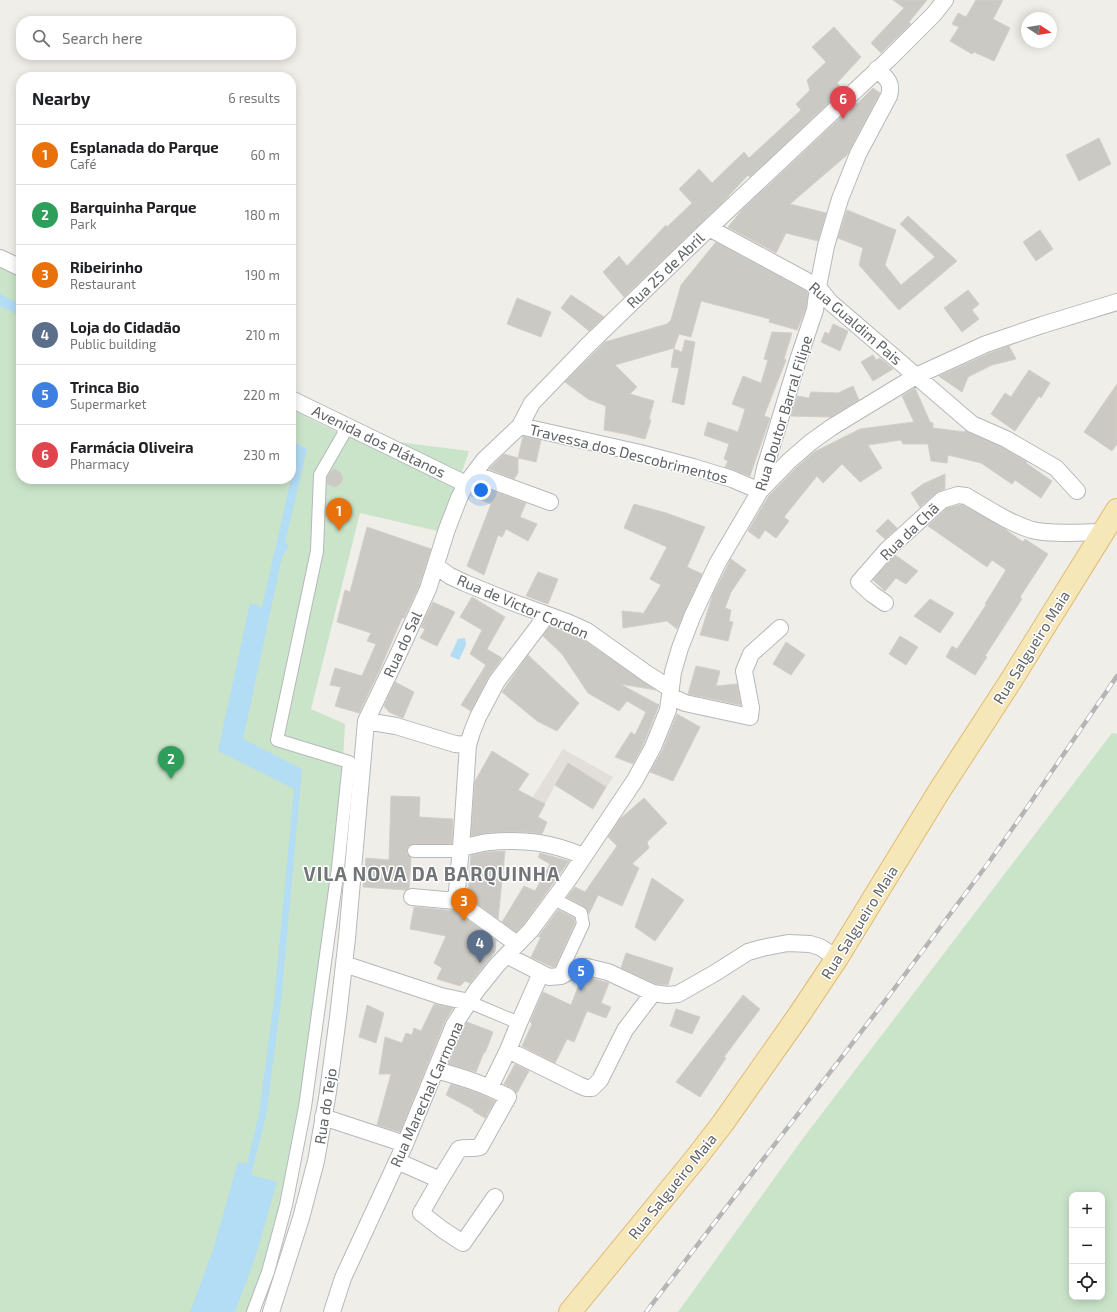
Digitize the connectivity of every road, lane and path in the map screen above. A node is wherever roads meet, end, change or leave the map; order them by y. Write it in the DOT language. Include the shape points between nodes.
graph roads {
  1 [pos="945,0"];
  2 [pos="877,69"];
  3 [pos="709,228"];
  4 [pos="0,258"];
  5 [pos="16,266"];
  6 [pos="818,287"];
  7 [pos="1117,302"];
  8 [pos="916,376"];
  9 [pos="296,401"];
  10 [pos="345,425"];
  11 [pos="520,426"];
  12 [pos="470,479"];
  13 [pos="760,491"];
  14 [pos="1077,491"];
  15 [pos="550,502"];
  16 [pos="1117,510"];
  17 [pos="1103,532"];
  18 [pos="436,566"];
  19 [pos="878,599"];
  20 [pos="547,616"];
  21 [pos="780,628"];
  22 [pos="670,693"];
  23 [pos="366,721"];
  24 [pos="468,745"];
  25 [pos="461,850"];
  26 [pos="414,851"];
  27 [pos="584,856"];
  28 [pos="412,897"];
  29 [pos="554,899"];
  30 [pos="456,901"];
  31 [pos="513,949"];
  32 [pos="837,958"];
  33 [pos="344,964"];
  34 [pos="541,973"];
  35 [pos="559,976"];
  36 [pos="653,993"];
  37 [pos="469,1002"];
  38 [pos="519,1023"];
  39 [pos="508,1050"];
  40 [pos="436,1070"];
  41 [pos="490,1087"];
  42 [pos="324,1117"];
  43 [pos="405,1144"];
  44 [pos="397,1161"];
  45 [pos="440,1180"];
  46 [pos="495,1197"];
  47 [pos="253,1312"];
  48 [pos="271,1312"];
  49 [pos="332,1312"];
  50 [pos="570,1312"];
  1 -- 2 [label="street, Rua 25 de Abril"];
  2 -- 3 [label="street, Rua 25 de Abril"];
  2 -- 6 [label="street, Rua Doutor Barral Filipe" via="890,83 890,96 858,154 840,200 826,246"];
  3 -- 6 [label="street, Rua Gualdim Pais"];
  3 -- 11 [label="street, Rua 25 de Abril" via="532,403"];
  4 -- 5 [label="street"];
  6 -- 8 [label="street, Rua Gualdim Pais" via="830,302"];
  6 -- 13 [label="street, Rua Doutor Barral Filipe" via="816,310 798,360"];
  7 -- 8 [label="street" via="986,344"];
  8 -- 13 [label="street" via="811,442"];
  8 -- 14 [label="street, Rua Gualdim Pais" via="972,424 1006,439 1056,468"];
  9 -- 10 [label="street, Avenida dos Plátanos"];
  10 -- 12 [label="street, Avenida dos Plátanos"];
  10 -- 47 [label="street" via="343,435 320,474 317,551 277,740 348,762 338,868 305,1106 286,1205 268,1272"];
  11 -- 12 [label="street, Rua 25 de Abril" via="484,460"];
  11 -- 13 [label="street, Travessa dos Descobrimentos" via="693,467"];
  12 -- 15 [label="street, Avenida dos Plátanos"];
  12 -- 18 [label="street, Rua do Sal" via="459,498"];
  13 -- 22 [label="street, Rua Doutor Barral Filipe" via="717,564 692,616 673,672"];
  16 -- 17 [label="main road, Rua Salgueiro Maia"];
  17 -- 19 [label="street, Rua da Chã" via="1033,530 1010,521 966,496 958,495 942,500 887,550 859,582"];
  17 -- 32 [label="main road, Rua Salgueiro Maia"];
  18 -- 20 [label="street, Rua de Victor Cordon" via="465,583"];
  18 -- 23 [label="street, Rua do Sal" via="400,652"];
  20 -- 22 [label="street, Rua de Victor Cordon" via="587,631"];
  20 -- 24 [label="street" via="497,681 478,717"];
  21 -- 22 [label="street" via="751,654 744,671 751,708 750,717 685,703"];
  22 -- 27 [label="street, Rua Marechal Carmona" via="668,710 653,747 635,780"];
  23 -- 24 [label="street" via="396,726 455,744"];
  23 -- 33 [label="street, Rua do Tejo"];
  24 -- 25 [label="street"];
  25 -- 26 [label="street"];
  25 -- 27 [label="street" via="488,842 522,841 547,843"];
  25 -- 30 [label="street"];
  27 -- 29 [label="street, Rua Marechal Carmona"];
  28 -- 30 [label="street"];
  29 -- 31 [label="street, Rua Marechal Carmona"];
  29 -- 35 [label="street" via="581,913 583,924"];
  30 -- 31 [label="street"];
  31 -- 34 [label="street" via="512,958"];
  31 -- 37 [label="street, Rua Marechal Carmona"];
  32 -- 36 [label="street" via="810,944 775,945 748,952 678,994"];
  32 -- 50 [label="main road, Rua Salgueiro Maia" via="718,1129"];
  33 -- 37 [label="street" via="441,996"];
  33 -- 42 [label="street, Rua do Tejo"];
  34 -- 35 [label="street" via="549,977"];
  34 -- 38 [label="street"];
  35 -- 36 [label="street" via="574,969 587,967 608,972"];
  36 -- 39 [label="street" via="625,1030 600,1080 592,1088 579,1086"];
  37 -- 38 [label="street"];
  37 -- 40 [label="street, Rua Marechal Carmona" via="454,1025"];
  38 -- 39 [label="street"];
  39 -- 41 [label="street"];
  40 -- 41 [label="street"];
  40 -- 43 [label="street, Rua Marechal Carmona"];
  41 -- 45 [label="street" via="508,1097 480,1147 459,1149"];
  42 -- 43 [label="street"];
  42 -- 48 [label="street, Rua do Tejo" via="301,1218"];
  43 -- 44 [label="street, Rua Marechal Carmona"];
  44 -- 45 [label="street"];
  44 -- 49 [label="street, Rua Marechal Carmona" via="343,1278"];
  45 -- 46 [label="street" via="421,1213 462,1242"];
}
